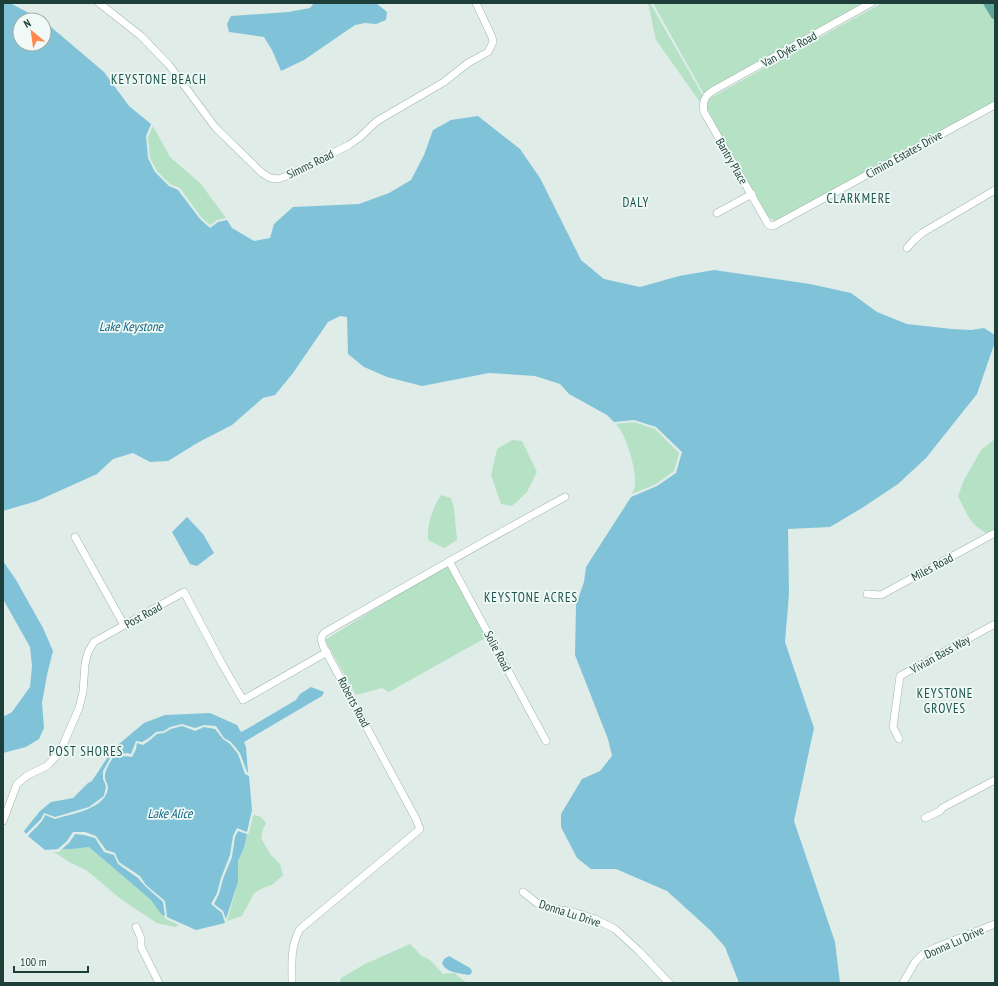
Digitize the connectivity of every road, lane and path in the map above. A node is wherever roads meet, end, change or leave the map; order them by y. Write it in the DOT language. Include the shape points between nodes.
graph roads {
  1 [pos="99,3"];
  2 [pos="476,3"];
  3 [pos="871,3"];
  4 [pos="988,3"];
  5 [pos="995,15"];
  6 [pos="707,95"];
  7 [pos="995,105"];
  8 [pos="995,190"];
  9 [pos="752,194"];
  10 [pos="717,214"];
  11 [pos="771,226"];
  12 [pos="907,248"];
  13 [pos="565,497"];
  14 [pos="995,533"];
  15 [pos="75,537"];
  16 [pos="449,561"];
  17 [pos="867,594"];
  18 [pos="995,624"];
  19 [pos="124,625"];
  20 [pos="327,652"];
  21 [pos="900,739"];
  22 [pos="546,741"];
  23 [pos="995,780"];
  24 [pos="925,818"];
  25 [pos="3,821"];
  26 [pos="523,892"];
  27 [pos="995,924"];
  28 [pos="136,927"];
  29 [pos="159,983"];
  30 [pos="292,983"];
  31 [pos="668,983"];
  32 [pos="903,983"];
  1 -- 2 [label="street, Simms Road" via="142,36 169,65 215,127 262,172 270,178 278,179 349,145 377,121 444,82 468,63 488,52 493,42 492,37"];
  3 -- 6 [label="street, Van Dyke Road"];
  4 -- 5 [label="main road"];
  6 -- 9 [label="street, Bantry Place" via="703,104 704,112"];
  7 -- 11 [label="street, Cimino Estates Drive"];
  8 -- 12 [label="street" via="922,233"];
  9 -- 10 [label="street"];
  9 -- 11 [label="street, Bantry Place"];
  13 -- 16 [label="street, Roberts Road"];
  14 -- 17 [label="street, Miles Road" via="881,595"];
  15 -- 19 [label="street"];
  16 -- 20 [label="street, Roberts Road" via="324,633 321,642"];
  16 -- 22 [label="street, Solie Road"];
  18 -- 21 [label="street, Vivian Bass Way" via="900,676 893,727"];
  19 -- 20 [label="street, Post Road" via="184,592 243,700"];
  19 -- 25 [label="street, Post Road" via="94,642 85,664 79,708 60,752 47,766 28,775 17,784"];
  20 -- 30 [label="street, Roberts Road" via="420,829 300,929 294,939 292,951"];
  23 -- 24 [label="street"];
  26 -- 31 [label="street, Donna Lu Drive" via="537,903 595,919 615,929"];
  27 -- 32 [label="street, Donna Lu Drive" via="923,954 915,962"];
  28 -- 29 [label="street" via="141,938 141,947"];
}
